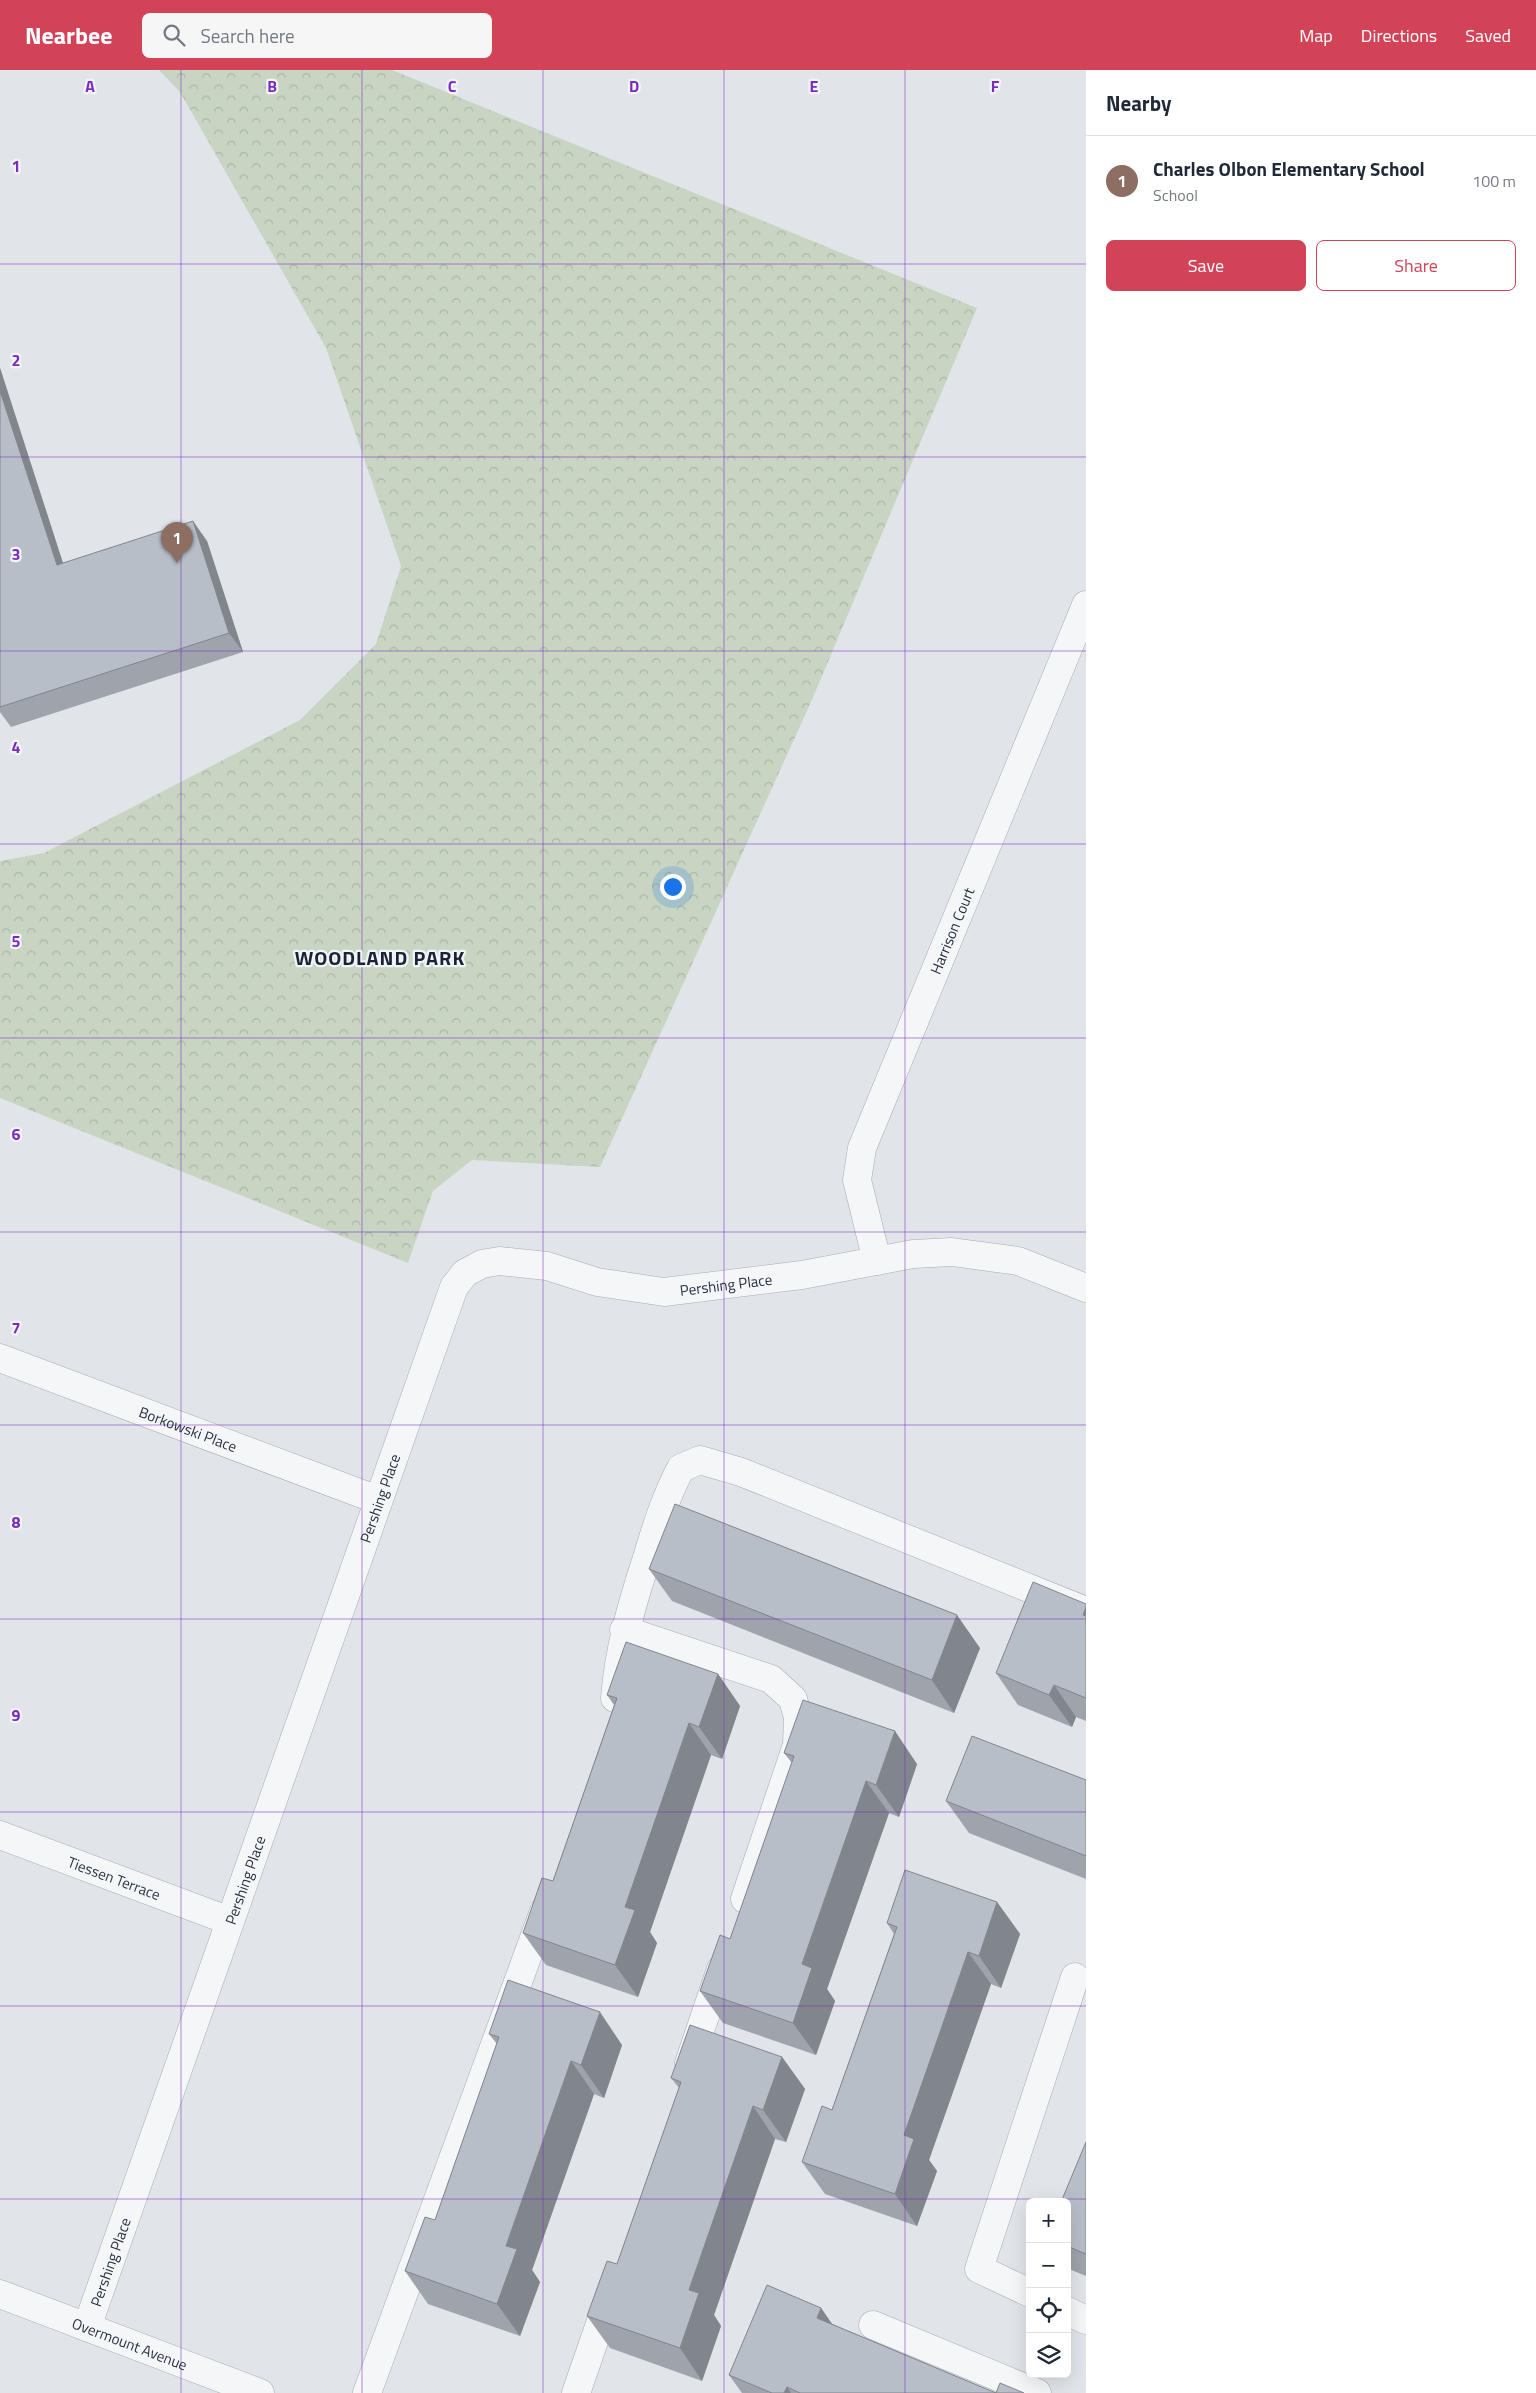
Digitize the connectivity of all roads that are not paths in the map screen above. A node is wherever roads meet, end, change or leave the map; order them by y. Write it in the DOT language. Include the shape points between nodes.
graph roads {
  1 [pos="1086,606"];
  2 [pos="877,1261"];
  3 [pos="1086,1288"];
  4 [pos="0,1358"];
  5 [pos="378,1500"];
  6 [pos="1086,1611"];
  7 [pos="624,1630"];
  8 [pos="614,1721"];
  9 [pos="0,1835"];
  10 [pos="552,1889"];
  11 [pos="230,1921"];
  12 [pos="1075,1977"];
  13 [pos="682,2084"];
  14 [pos="618,2271"];
  15 [pos="1026,2291"];
  16 [pos="0,2294"];
  17 [pos="1071,2313"];
  18 [pos="1086,2320"];
  19 [pos="872,2324"];
  20 [pos="87,2327"];
  21 [pos="260,2393"];
  22 [pos="367,2393"];
  23 [pos="576,2393"];
  24 [pos="1037,2393"];
  1 -- 2 [label="street, Harrison Court" via="862,1148 857,1180"];
  2 -- 3 [label="street, Pershing Place" via="913,1254 952,1252 1018,1261"];
  2 -- 5 [label="street, Pershing Place" via="802,1275 664,1292 597,1282 547,1266 499,1261 482,1264 466,1273 454,1287"];
  4 -- 5 [label="street, Borkowski Place"];
  5 -- 11 [label="street, Pershing Place"];
  6 -- 7 [label="street" via="741,1472 700,1460 681,1468 666,1494"];
  7 -- 8 [label="street"];
  7 -- 13 [label="street" via="771,1678 793,1699 798,1718 797,1745"];
  9 -- 11 [label="street, Tiessen Terrace"];
  10 -- 22 [label="street"];
  11 -- 20 [label="street, Pershing Place"];
  12 -- 15 [label="street" via="979,2269"];
  14 -- 23 [label="street"];
  16 -- 20 [label="street, Overmount Avenue"];
  17 -- 18 [label="street"];
  19 -- 24 [label="street"];
  20 -- 21 [label="street, Overmount Avenue"];
}
